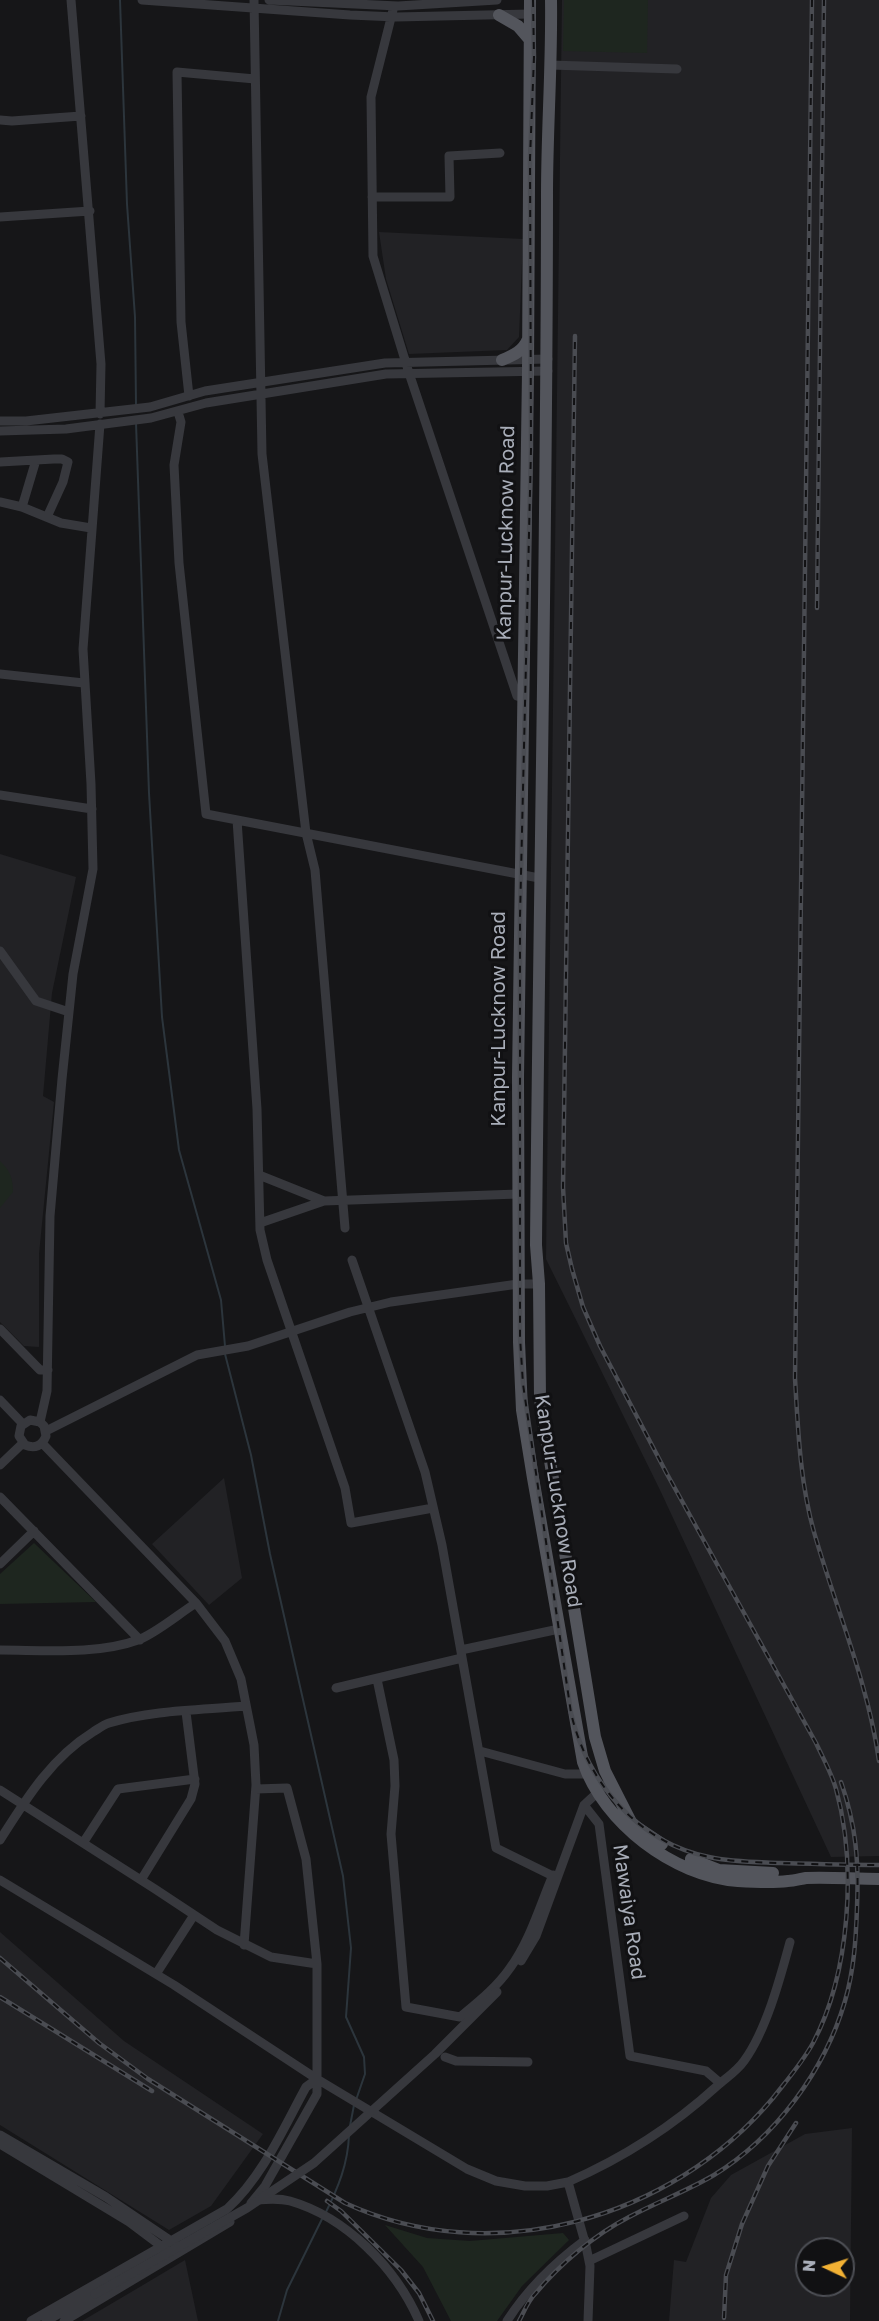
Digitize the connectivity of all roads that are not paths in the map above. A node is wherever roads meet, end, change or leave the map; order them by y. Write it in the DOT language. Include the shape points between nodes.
graph roads {
  1 [pos="71,0"];
  2 [pos="142,0"];
  3 [pos="268,0"];
  4 [pos="497,0"];
  5 [pos="530,0"];
  6 [pos="551,0"];
  7 [pos="165,1"];
  8 [pos="254,4"];
  9 [pos="394,6"];
  10 [pos="530,14"];
  11 [pos="499,15"];
  12 [pos="392,17"];
  13 [pos="530,40"];
  14 [pos="550,65"];
  15 [pos="677,69"];
  16 [pos="255,79"];
  17 [pos="81,116"];
  18 [pos="0,120"];
  19 [pos="500,153"];
  20 [pos="372,197"];
  21 [pos="90,211"];
  22 [pos="0,217"];
  23 [pos="528,339"];
  24 [pos="502,360"];
  25 [pos="406,362"];
  26 [pos="528,365"];
  27 [pos="548,365"];
  28 [pos="409,373"];
  29 [pos="260,382"];
  30 [pos="260,394"];
  31 [pos="189,396"];
  32 [pos="178,412"];
  33 [pos="100,414"];
  34 [pos="0,422"];
  35 [pos="100,424"];
  36 [pos="0,431"];
  37 [pos="36,460"];
  38 [pos="0,462"];
  39 [pos="0,502"];
  40 [pos="22,507"];
  41 [pos="525,509"];
  42 [pos="546,510"];
  43 [pos="47,518"];
  44 [pos="91,528"];
  45 [pos="524,607"];
  46 [pos="544,608"];
  47 [pos="0,674"];
  48 [pos="84,683"];
  49 [pos="522,697"];
  50 [pos="0,795"];
  51 [pos="92,808"];
  52 [pos="237,820"];
  53 [pos="306,833"];
  54 [pos="520,874"];
  55 [pos="539,878"];
  56 [pos="0,951"];
  57 [pos="69,1012"];
  58 [pos="259,1175"];
  59 [pos="518,1194"];
  60 [pos="342,1200"];
  61 [pos="324,1201"];
  62 [pos="260,1223"];
  63 [pos="345,1228"];
  64 [pos="352,1260"];
  65 [pos="518,1284"];
  66 [pos="539,1284"];
  67 [pos="369,1307"];
  68 [pos="0,1329"];
  69 [pos="292,1331"];
  70 [pos="48,1370"];
  71 [pos="0,1400"];
  72 [pos="40,1422"];
  73 [pos="23,1424"];
  74 [pos="46,1431"];
  75 [pos="23,1443"];
  76 [pos="42,1443"];
  77 [pos="0,1465"];
  78 [pos="0,1497"];
  79 [pos="433,1508"];
  80 [pos="34,1531"];
  81 [pos="0,1564"];
  82 [pos="196,1603"];
  83 [pos="559,1629"];
  84 [pos="140,1640"];
  85 [pos="0,1650"];
  86 [pos="462,1654"];
  87 [pos="377,1679"];
  88 [pos="336,1688"];
  89 [pos="246,1706"];
  90 [pos="186,1712"];
  91 [pos="480,1751"];
  92 [pos="588,1774"];
  93 [pos="195,1779"];
  94 [pos="610,1781"];
  95 [pos="256,1789"];
  96 [pos="0,1790"];
  97 [pos="598,1793"];
  98 [pos="584,1805"];
  99 [pos="22,1806"];
  100 [pos="0,1840"];
  101 [pos="83,1843"];
  102 [pos="555,1876"];
  103 [pos="804,1878"];
  104 [pos="879,1879"];
  105 [pos="0,1880"];
  106 [pos="141,1880"];
  107 [pos="194,1915"];
  108 [pos="790,1942"];
  109 [pos="244,1945"];
  110 [pos="317,1964"];
  111 [pos="156,1974"];
  112 [pos="445,2057"];
  113 [pos="528,2062"];
  114 [pos="317,2079"];
  115 [pos="720,2083"];
  116 [pos="0,2135"];
  117 [pos="0,2144"];
  118 [pos="568,2182"];
  119 [pos="255,2200"];
  120 [pos="684,2216"];
  121 [pos="170,2240"];
  122 [pos="585,2240"];
  123 [pos="161,2246"];
  124 [pos="185,2251"];
  125 [pos="174,2257"];
  126 [pos="589,2261"];
  127 [pos="31,2321"];
  128 [pos="46,2321"];
  129 [pos="64,2321"];
  130 [pos="419,2321"];
  131 [pos="507,2321"];
  132 [pos="588,2321"];
  1 -- 17 [label="street"];
  2 -- 7 [label="street"];
  3 -- 9 [label="street"];
  4 -- 9 [label="street"];
  5 -- 10 [label="main road, Kanpur-Lucknow Road"];
  6 -- 14 [label="main road, Kanpur-Lucknow Road"];
  7 -- 8 [label="street"];
  8 -- 12 [label="street"];
  8 -- 16 [label="street"];
  9 -- 12 [label="street"];
  10 -- 11 [label="street"];
  10 -- 13 [label="main road, Kanpur-Lucknow Road"];
  11 -- 12 [label="street"];
  11 -- 13 [label="main road" via="518,26"];
  12 -- 20 [label="street" via="371,97"];
  13 -- 23 [label="main road, Kanpur-Lucknow Road"];
  14 -- 15 [label="street"];
  14 -- 27 [label="main road, Kanpur-Lucknow Road"];
  16 -- 29 [label="street"];
  16 -- 31 [label="street" via="177,72 181,322"];
  17 -- 18 [label="street"];
  17 -- 21 [label="street"];
  19 -- 20 [label="street" via="449,156 450,197"];
  20 -- 25 [label="street" via="373,256"];
  21 -- 22 [label="street"];
  21 -- 33 [label="street" via="101,364"];
  23 -- 24 [label="main road" via="525,347"];
  23 -- 26 [label="main road, Kanpur-Lucknow Road"];
  24 -- 25 [label="street"];
  24 -- 26 [label="street"];
  25 -- 28 [label="street"];
  25 -- 29 [label="street"];
  26 -- 27 [label="street"];
  26 -- 28 [label="street"];
  26 -- 41 [label="main road, Kanpur-Lucknow Road"];
  27 -- 42 [label="main road, Kanpur-Lucknow Road"];
  28 -- 30 [label="street"];
  28 -- 49 [label="street" via="517,696"];
  29 -- 30 [label="street"];
  29 -- 31 [label="street"];
  30 -- 32 [label="street"];
  30 -- 53 [label="street" via="262,454"];
  31 -- 33 [label="street" via="150,407"];
  32 -- 35 [label="street"];
  32 -- 52 [label="street" via="181,422 174,465 179,563 206,814"];
  33 -- 34 [label="street"];
  35 -- 36 [label="street"];
  35 -- 44 [label="street"];
  37 -- 38 [label="street"];
  37 -- 40 [label="street"];
  37 -- 43 [label="street" via="68,462"];
  39 -- 40 [label="street"];
  40 -- 43 [label="street"];
  41 -- 42 [label="main road"];
  41 -- 45 [label="main road, Kanpur-Lucknow Road"];
  42 -- 46 [label="main road, Kanpur-Lucknow Road"];
  43 -- 44 [label="street"];
  44 -- 48 [label="street"];
  45 -- 46 [label="main road"];
  45 -- 49 [label="main road, Kanpur-Lucknow Road"];
  46 -- 55 [label="main road, Kanpur-Lucknow Road"];
  47 -- 48 [label="street"];
  48 -- 51 [label="street"];
  49 -- 54 [label="main road, Kanpur-Lucknow Road"];
  50 -- 51 [label="street"];
  51 -- 57 [label="street" via="93,869"];
  52 -- 53 [label="street"];
  52 -- 58 [label="street"];
  53 -- 54 [label="street"];
  53 -- 60 [label="street" via="315,870"];
  54 -- 55 [label="street"];
  54 -- 59 [label="main road, Kanpur-Lucknow Road"];
  55 -- 66 [label="main road, Kanpur-Lucknow Road"];
  56 -- 57 [label="street" via="36,1001"];
  57 -- 70 [label="street" via="50,1216"];
  58 -- 61 [label="street"];
  58 -- 62 [label="street"];
  59 -- 60 [label="street"];
  59 -- 65 [label="main road, Kanpur-Lucknow Road"];
  60 -- 61 [label="street"];
  60 -- 63 [label="street"];
  61 -- 62 [label="street"];
  62 -- 69 [label="street" via="267,1260"];
  64 -- 67 [label="street"];
  65 -- 66 [label="street"];
  65 -- 67 [label="street"];
  65 -- 83 [label="main road, Kanpur-Lucknow Road" via="522,1410"];
  66 -- 94 [label="main road, Kanpur-Lucknow Road" via="540,1399 596,1737"];
  67 -- 69 [label="street"];
  67 -- 79 [label="street" via="425,1472"];
  68 -- 70 [label="street" via="40,1370"];
  69 -- 74 [label="street" via="248,1346 197,1355"];
  69 -- 79 [label="street" via="345,1488 351,1523"];
  70 -- 72 [label="street"];
  71 -- 73 [label="street"];
  72 -- 73 [label="street" via="30,1420"];
  72 -- 74 [label="street"];
  73 -- 75 [label="street" via="19,1436"];
  74 -- 76 [label="street"];
  75 -- 76 [label="street" via="35,1447"];
  75 -- 77 [label="street"];
  76 -- 82 [label="street"];
  78 -- 80 [label="street"];
  79 -- 86 [label="street"];
  80 -- 81 [label="street"];
  80 -- 84 [label="street"];
  82 -- 84 [label="street"];
  82 -- 89 [label="street" via="225,1641 241,1678"];
  83 -- 86 [label="street"];
  83 -- 92 [label="main road, Kanpur-Lucknow Road"];
  84 -- 85 [label="street" via="73,1650"];
  86 -- 87 [label="street"];
  86 -- 91 [label="street"];
  87 -- 88 [label="street"];
  87 -- 102 [label="street" via="394,1760 391,1834 406,2007 460,2017 485,1996 510,1968"];
  89 -- 90 [label="street"];
  89 -- 95 [label="street" via="254,1745"];
  90 -- 93 [label="street"];
  90 -- 99 [label="street" via="106,1724 61,1756"];
  91 -- 92 [label="street" via="565,1774"];
  91 -- 102 [label="street" via="496,1848"];
  92 -- 97 [label="main road, Kanpur-Lucknow Road"];
  93 -- 101 [label="street" via="118,1789"];
  93 -- 106 [label="street" via="191,1799"];
  94 -- 97 [label="street"];
  94 -- 103 [label="main road, Kanpur-Lucknow Road" via="632,1824 697,1863 719,1870"];
  95 -- 109 [label="street"];
  95 -- 110 [label="street" via="286,1788 306,1859"];
  96 -- 99 [label="street"];
  97 -- 98 [label="street"];
  97 -- 103 [label="main road, Kanpur-Lucknow Road" via="622,1825 642,1842 694,1870 737,1881"];
  98 -- 102 [label="street"];
  98 -- 115 [label="street, Mawaiya Road" via="599,1824 630,2056 706,2071"];
  99 -- 100 [label="street"];
  99 -- 101 [label="street"];
  101 -- 106 [label="street"];
  102 -- 128 [label="street, bridge" via="536,1936 497,1992 314,2163 247,2208"];
  103 -- 104 [label="main road, Kanpur-Lucknow Road"];
  105 -- 111 [label="street"];
  106 -- 107 [label="street"];
  107 -- 109 [label="street"];
  107 -- 111 [label="street"];
  108 -- 115 [label="street" via="756,2040 743,2063"];
  109 -- 110 [label="street" via="271,1957"];
  110 -- 114 [label="street"];
  111 -- 114 [label="street"];
  112 -- 113 [label="street" via="456,2061"];
  114 -- 118 [label="street" via="467,2169 496,2181 525,2186"];
  114 -- 119 [label="street" via="316,2094"];
  114 -- 121 [label="street" via="306,2087 243,2195 227,2209"];
  115 -- 118 [label="street" via="646,2141 608,2165"];
  116 -- 121 [label="street"];
  117 -- 123 [label="street" via="129,2222"];
  118 -- 122 [label="street"];
  119 -- 124 [label="street" via="236,2218"];
  119 -- 130 [label="street" via="288,2200 348,2231 382,2264"];
  120 -- 126 [label="street"];
  121 -- 123 [label="street"];
  121 -- 124 [label="street"];
  122 -- 126 [label="street"];
  122 -- 131 [label="street" via="522,2297"];
  123 -- 125 [label="street"];
  123 -- 127 [label="street"];
  124 -- 125 [label="street"];
  125 -- 129 [label="street"];
  126 -- 132 [label="street"];
}
